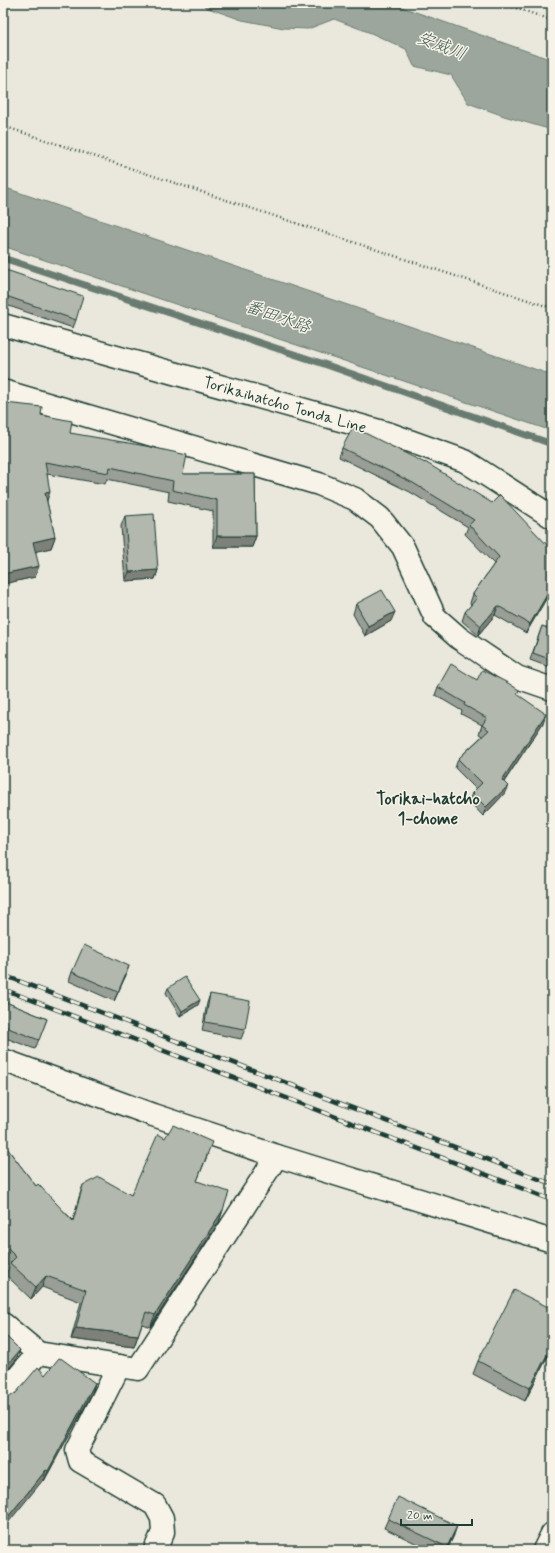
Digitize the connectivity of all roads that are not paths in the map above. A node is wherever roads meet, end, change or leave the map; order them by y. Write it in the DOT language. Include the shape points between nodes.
graph roads {
  1 [pos="3,325"];
  2 [pos="3,391"];
  3 [pos="552,517"];
  4 [pos="552,689"];
  5 [pos="3,1060"];
  6 [pos="277,1156"];
  7 [pos="550,1246"];
  8 [pos="3,1324"];
  9 [pos="38,1353"];
  10 [pos="119,1366"];
  11 [pos="3,1395"];
  12 [pos="552,1534"];
  13 [pos="155,1550"];
  14 [pos="544,1550"];
  1 -- 3 [label="street, Torikaihatcho Tonda Line" via="390,434 465,461"];
  2 -- 4 [label="street" via="319,484 355,499 380,518 403,547 435,617 459,638 517,677"];
  5 -- 6 [label="street" via="152,1115"];
  6 -- 7 [label="street"];
  6 -- 10 [label="street" via="138,1369"];
  8 -- 9 [label="street"];
  9 -- 10 [label="street"];
  9 -- 11 [label="street"];
  10 -- 13 [label="street" via="77,1450 80,1461 155,1505 162,1518 163,1532"];
  12 -- 14 [label="street"];
}
